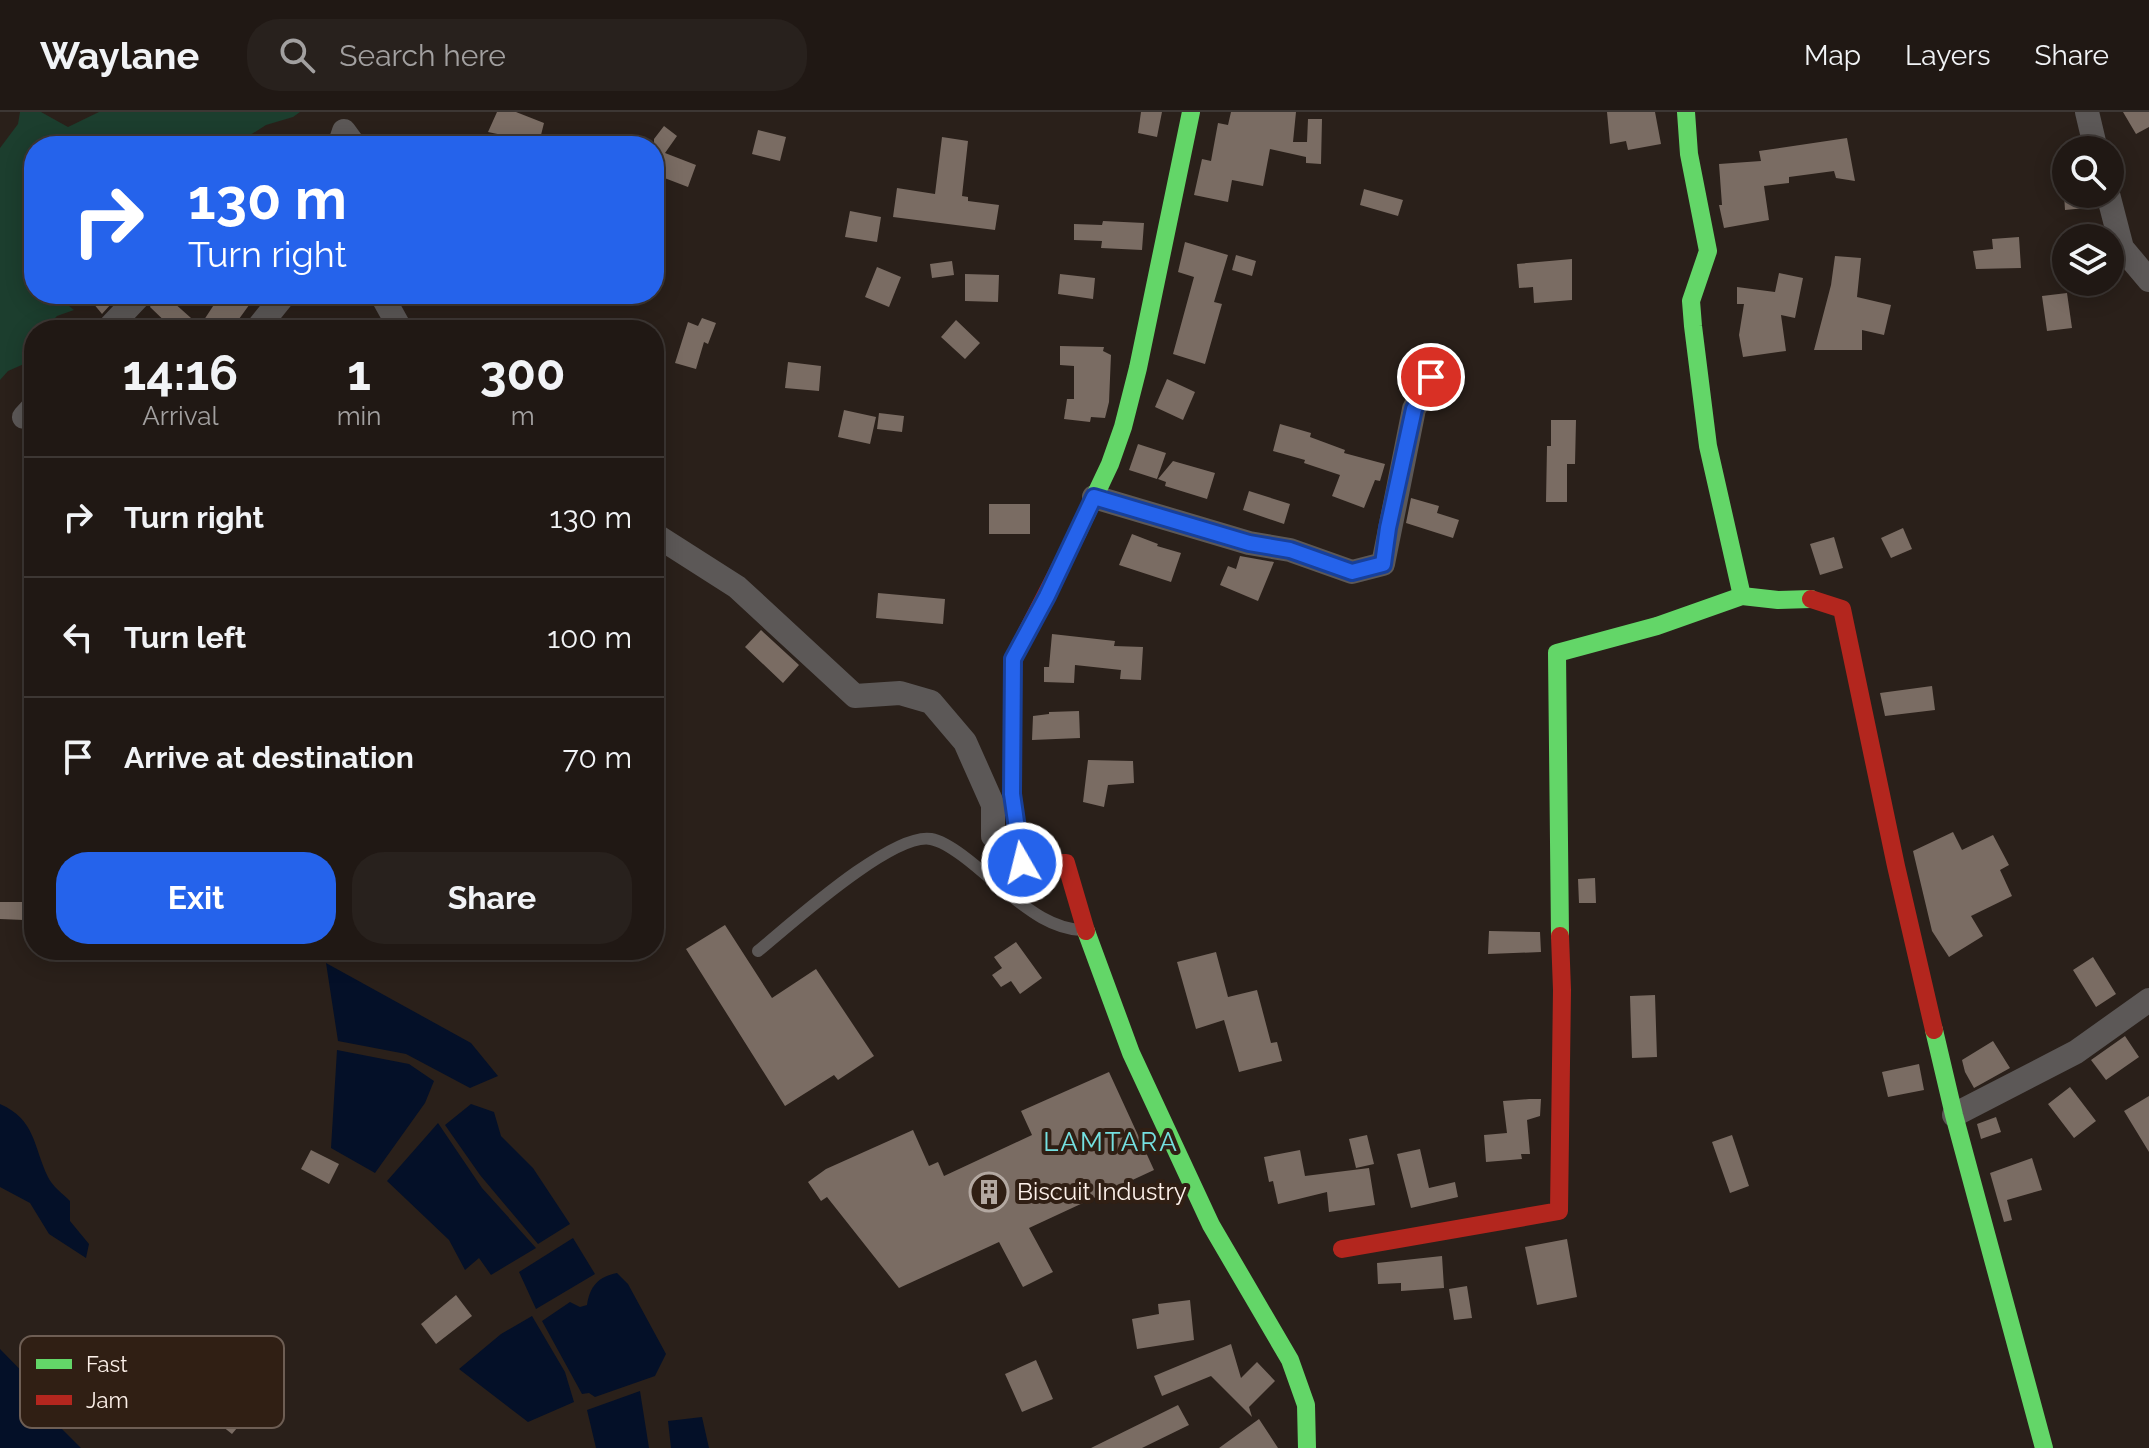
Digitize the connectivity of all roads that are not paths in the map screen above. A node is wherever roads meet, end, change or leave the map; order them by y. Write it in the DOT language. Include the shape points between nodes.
graph roads {
  1 [pos="1191,112"];
  2 [pos="1686,112"];
  3 [pos="2087,112"];
  4 [pos="2093,136"];
  5 [pos="2112,208"];
  6 [pos="2149,280"];
  7 [pos="132,304"];
  8 [pos="277,304"];
  9 [pos="116,320"];
  10 [pos="264,320"];
  11 [pos="1431,377"];
  12 [pos="1094,497"];
  13 [pos="664,540"];
  14 [pos="1742,596"];
  15 [pos="1022,863"];
  16 [pos="1086,930"];
  17 [pos="758,951"];
  18 [pos="2149,1000"];
  19 [pos="1954,1115"];
  20 [pos="1342,1249"];
  21 [pos="1307,1448"];
  22 [pos="2044,1448"];
  1 -- 12 [label="street" via="1138,368 1123,427"];
  2 -- 14 [label="street" via="1708,251 1691,301 1693,326 1708,446"];
  3 -- 4 [label="street"];
  5 -- 6 [label="street" via="2122,248"];
  7 -- 9 [label="street"];
  8 -- 10 [label="street"];
  11 -- 12 [label="street" via="1414,409 1383,564 1352,572"];
  12 -- 15 [label="street" via="1013,659 1012,794"];
  13 -- 15 [label="street" via="737,587 855,696 900,693 931,702 965,742 993,805 993,836"];
  14 -- 19 [label="street" via="1817,599 1842,609"];
  14 -- 20 [label="street" via="1557,653 1559,1211"];
  15 -- 16 [label="street" via="1066,863"];
  16 -- 17 [label="lane" via="1036,916 972,861 932,839 910,839 858,870"];
  16 -- 21 [label="street" via="1131,1053 1211,1225 1290,1360 1306,1405"];
  18 -- 19 [label="street" via="2076,1052"];
  19 -- 22 [label="street"];
}
